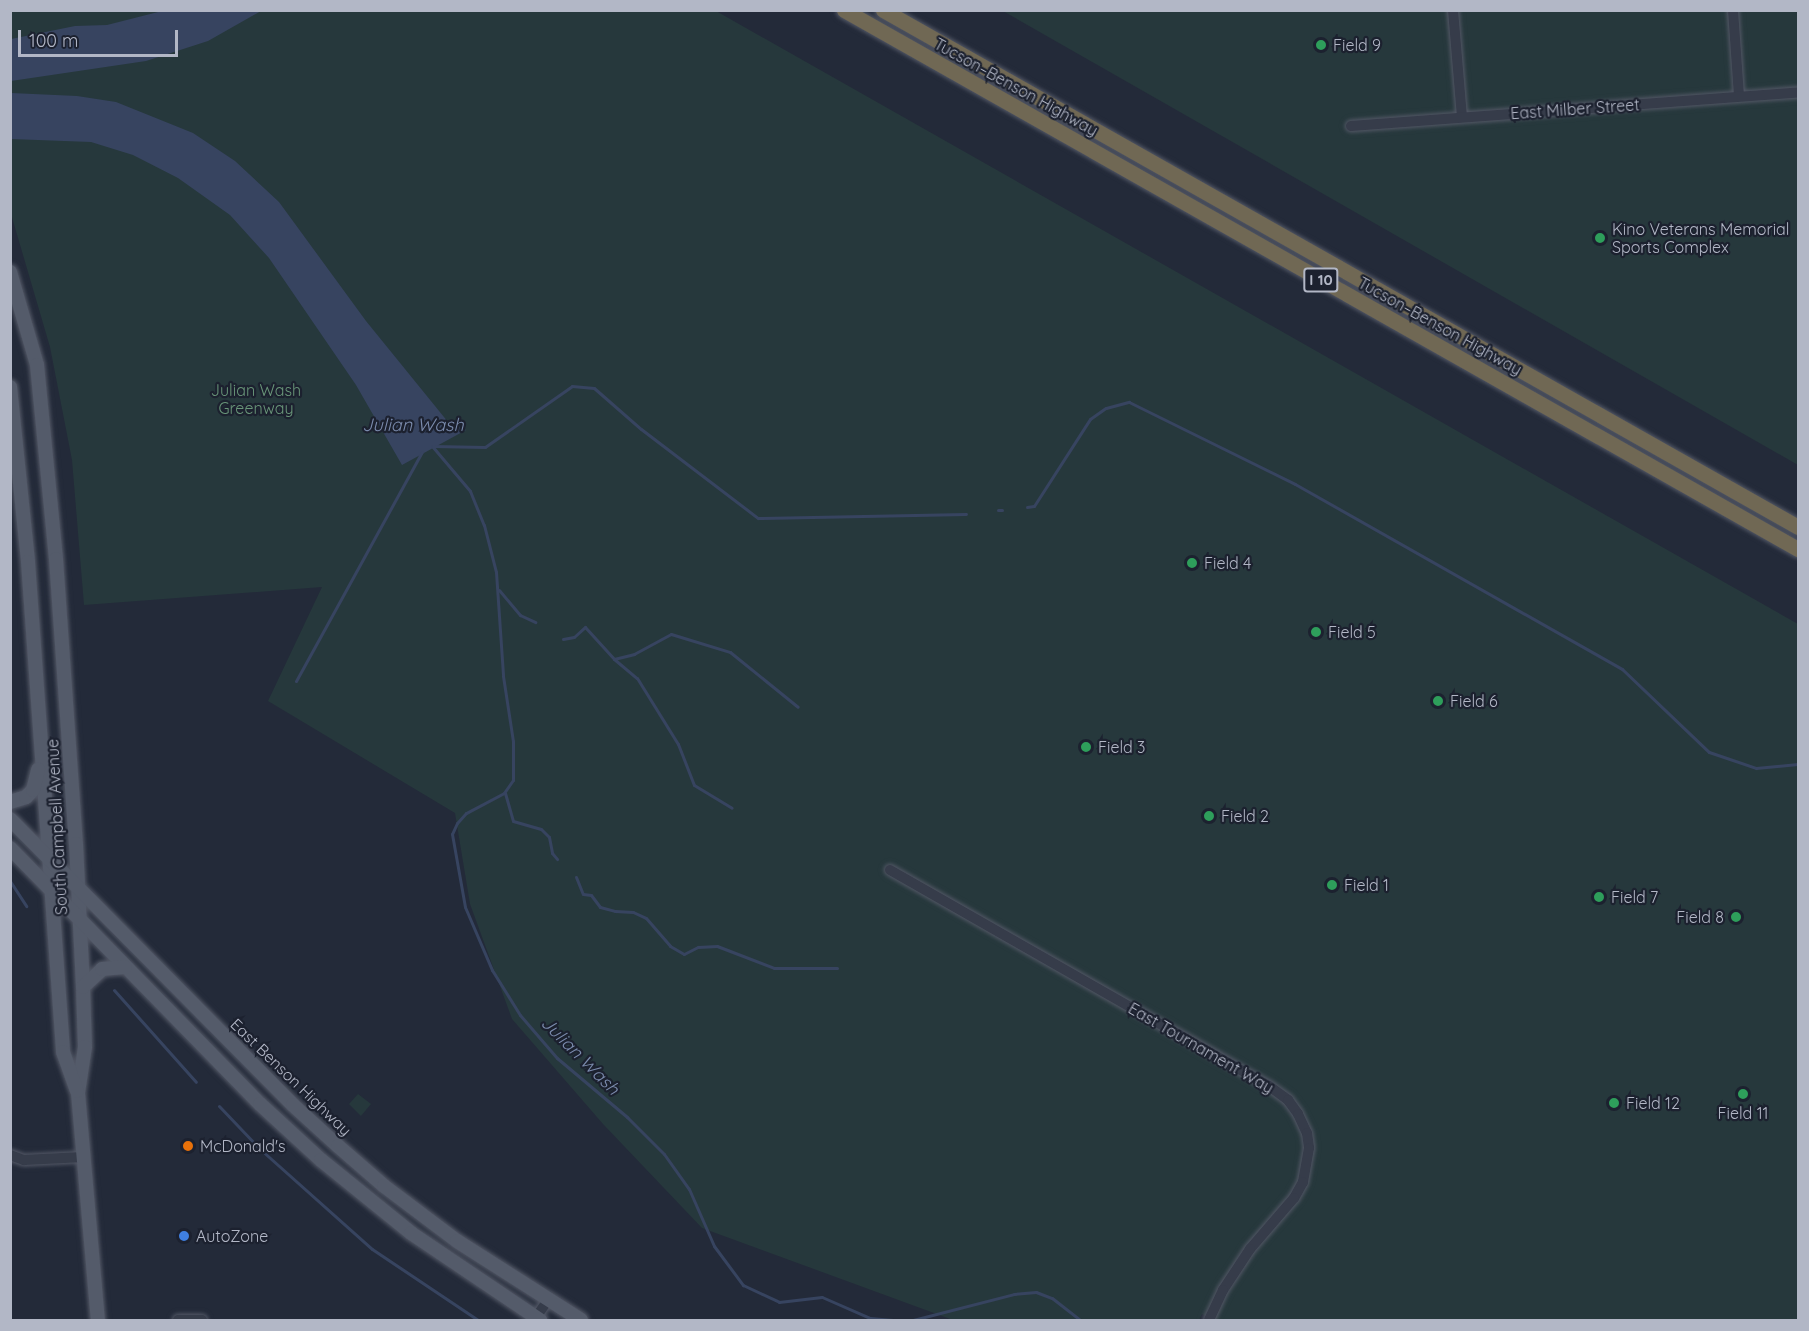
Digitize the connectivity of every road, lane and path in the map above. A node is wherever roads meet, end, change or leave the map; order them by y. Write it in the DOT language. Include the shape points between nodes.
graph roads {
  1 [pos="844,10"];
  2 [pos="883,10"];
  3 [pos="1453,10"];
  4 [pos="1733,10"];
  5 [pos="1798,92"];
  6 [pos="1739,96"];
  7 [pos="1462,117"];
  8 [pos="1351,126"];
  9 [pos="10,272"];
  10 [pos="10,387"];
  11 [pos="1798,527"];
  12 [pos="1798,549"];
  13 [pos="41,756"];
  14 [pos="10,802"];
  15 [pos="10,819"];
  16 [pos="10,848"];
  17 [pos="49,859"];
  18 [pos="891,870"];
  19 [pos="78,889"];
  20 [pos="52,892"];
  21 [pos="79,919"];
  22 [pos="125,967"];
  23 [pos="83,987"];
  24 [pos="78,1093"];
  25 [pos="10,1155"];
  26 [pos="83,1157"];
  27 [pos="548,1300"];
  28 [pos="98,1320"];
  29 [pos="178,1320"];
  30 [pos="202,1320"];
  31 [pos="536,1320"];
  32 [pos="581,1320"];
  33 [pos="1209,1320"];
  1 -- 12 [label="highway, Tucson–Benson Highway / I 10"];
  2 -- 11 [label="highway, Tucson–Benson Highway / I 10"];
  3 -- 7 [label="street"];
  4 -- 6 [label="street"];
  5 -- 6 [label="street, East Milber Street"];
  6 -- 7 [label="street, East Milber Street"];
  7 -- 8 [label="street, East Milber Street"];
  9 -- 19 [label="main road, South Campbell Avenue" via="37,365 56,559"];
  10 -- 13 [label="main road, South Campbell Avenue" via="28,562"];
  13 -- 14 [label="main road" via="33,790"];
  13 -- 17 [label="main road, South Campbell Avenue"];
  15 -- 17 [label="main road, East Benson Highway"];
  16 -- 20 [label="main road"];
  17 -- 19 [label="main road, East Benson Highway"];
  17 -- 20 [label="main road, South Campbell Avenue"];
  18 -- 33 [label="street, East Tournament Way" via="1269,1086 1288,1100 1298,1114 1309,1148 1303,1182 1250,1249"];
  19 -- 21 [label="main road, South Campbell Avenue"];
  19 -- 27 [label="main road, East Benson Highway" via="293,1106 338,1146 457,1240"];
  20 -- 21 [label="main road"];
  20 -- 24 [label="main road, South Campbell Avenue" via="63,1052"];
  21 -- 22 [label="main road"];
  21 -- 23 [label="main road, South Campbell Avenue"];
  22 -- 23 [label="main road" via="102,969"];
  22 -- 31 [label="main road" via="321,1160 411,1233"];
  23 -- 24 [label="main road, South Campbell Avenue" via="85,1047"];
  24 -- 26 [label="main road, South Campbell Avenue"];
  25 -- 26 [label="street" via="24,1160"];
  26 -- 28 [label="main road, South Campbell Avenue"];
  27 -- 31 [label="street"];
  27 -- 32 [label="main road, East Benson Highway"];
  29 -- 30 [label="street"];
}
